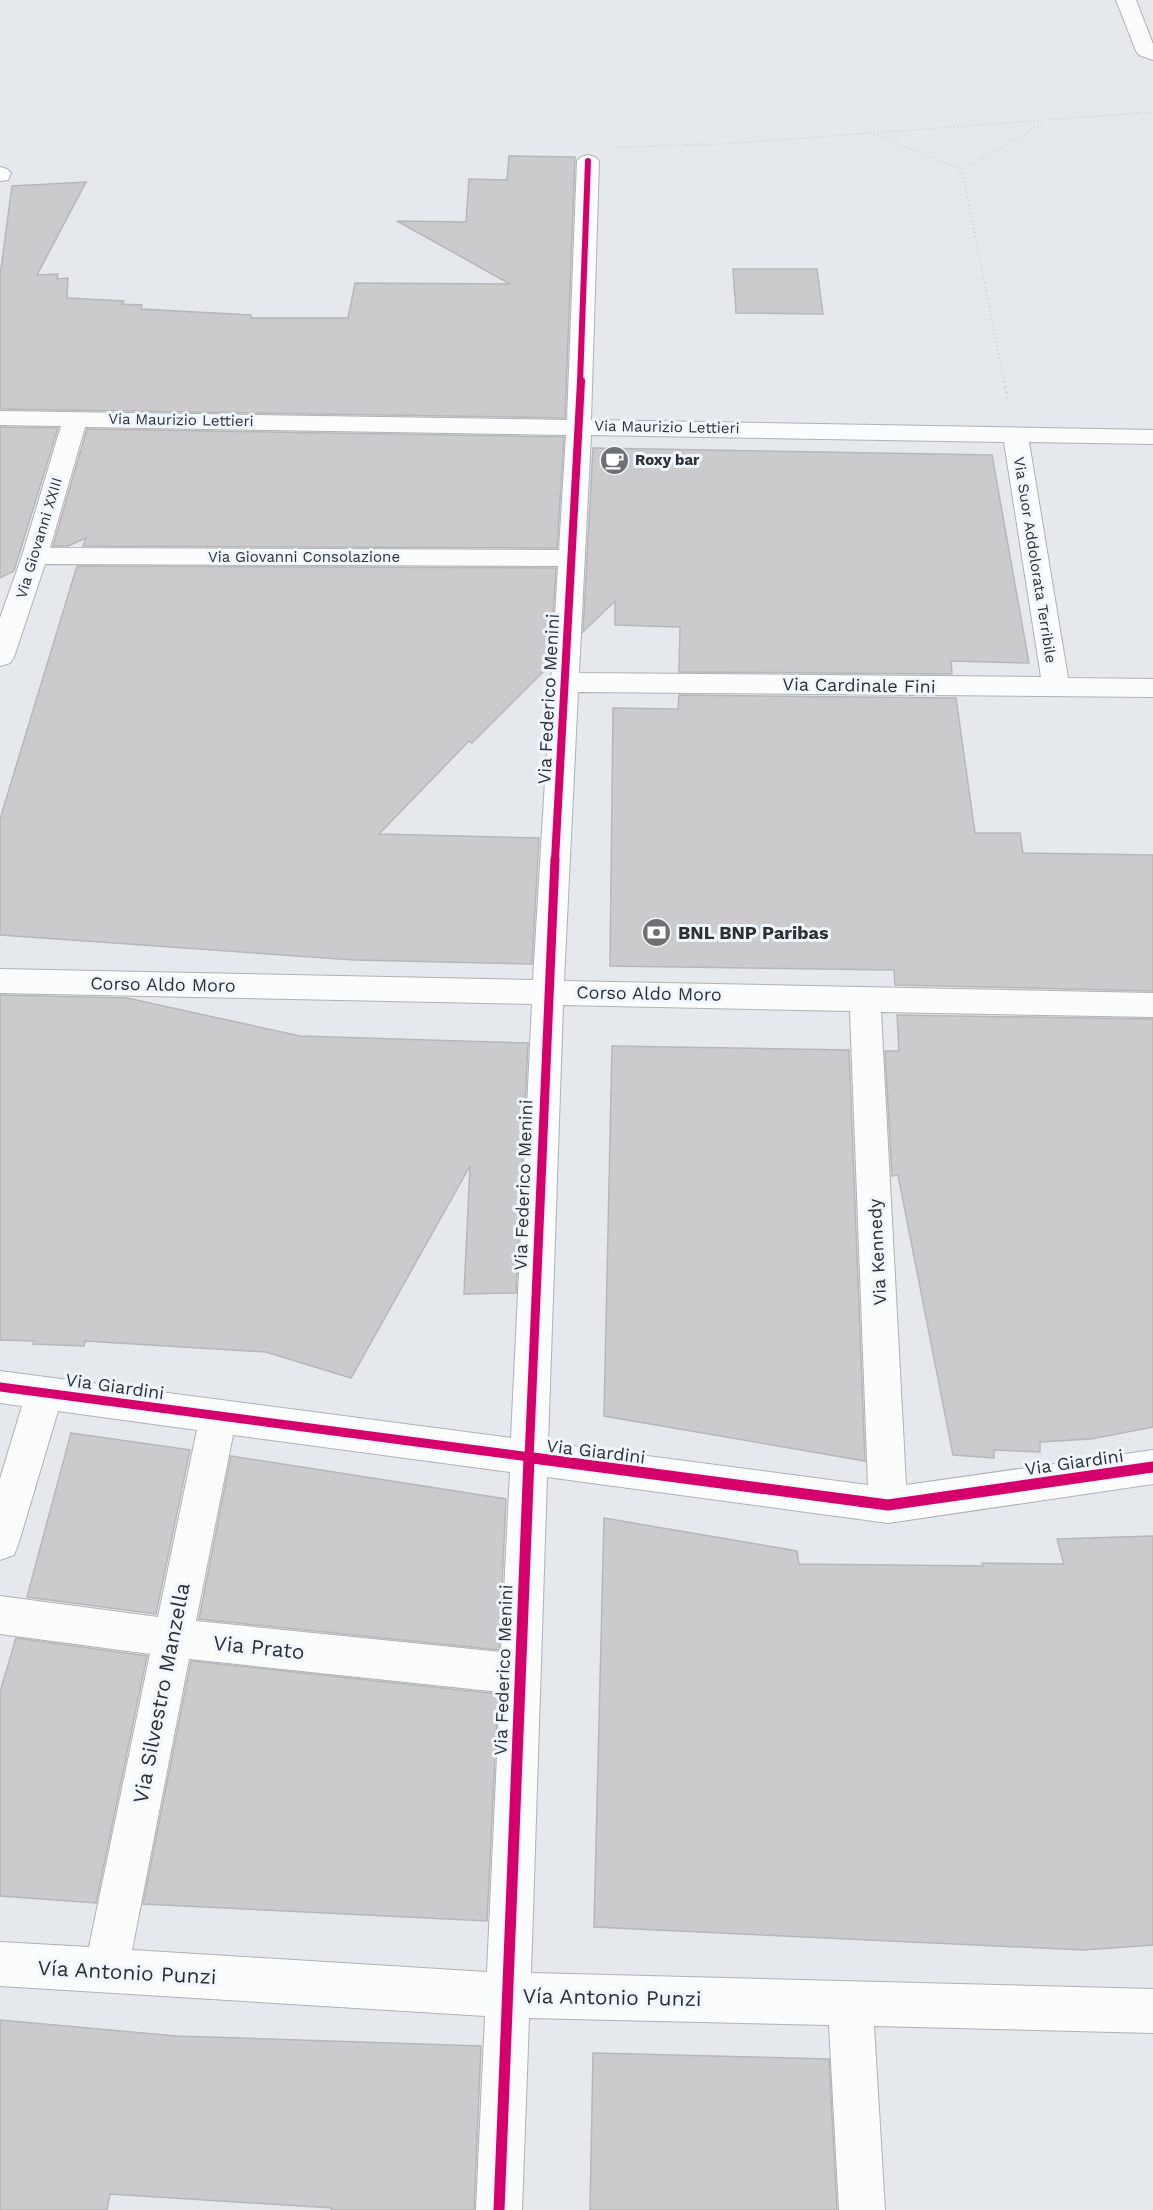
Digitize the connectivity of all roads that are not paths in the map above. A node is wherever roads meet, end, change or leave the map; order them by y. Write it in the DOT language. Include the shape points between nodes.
graph roads {
  1 [pos="1126,0"];
  2 [pos="1153,54"];
  3 [pos="588,161"];
  4 [pos="0,418"];
  5 [pos="75,419"];
  6 [pos="579,426"];
  7 [pos="1015,434"];
  8 [pos="1153,436"];
  9 [pos="35,556"];
  10 [pos="573,558"];
  11 [pos="0,657"];
  12 [pos="565,682"];
  13 [pos="1056,687"];
  14 [pos="1153,688"];
  15 [pos="0,981"];
  16 [pos="548,991"];
  17 [pos="865,999"];
  18 [pos="1153,1005"];
  19 [pos="0,1387"];
  20 [pos="45,1392"];
  21 [pos="218,1416"];
  22 [pos="528,1459"];
  23 [pos="1153,1467"];
  24 [pos="888,1505"];
  25 [pos="0,1542"];
  26 [pos="0,1615"];
  27 [pos="172,1638"];
  28 [pos="519,1674"];
  29 [pos="0,1964"];
  30 [pos="106,1970"];
  31 [pos="506,1995"];
  32 [pos="850,2003"];
  33 [pos="1153,2011"];
  34 [pos="499,2210"];
  35 [pos="862,2210"];
  1 -- 2 [label="street" via="1146,51"];
  3 -- 6 [label="street, Via Federico Menini"];
  4 -- 5 [label="street, Via Maurizio Lettieri"];
  5 -- 6 [label="street, Via Maurizio Lettieri"];
  5 -- 9 [label="street, Via Giovanni XXIII"];
  6 -- 7 [label="street, Via Maurizio Lettieri"];
  6 -- 10 [label="street, Via Federico Menini"];
  7 -- 8 [label="street, Via Maurizio Lettieri"];
  7 -- 13 [label="street, Via Suor Addolorata Terribile"];
  9 -- 10 [label="street, Via Giovanni Consolazione"];
  9 -- 11 [label="street, Via Giovanni XXIII"];
  10 -- 12 [label="street, Via Federico Menini"];
  12 -- 13 [label="street, Via Cardinale Fini"];
  12 -- 16 [label="street, Via Federico Menini"];
  13 -- 14 [label="street, Via Cardinale Fini"];
  15 -- 16 [label="street, Corso Aldo Moro"];
  16 -- 17 [label="street, Corso Aldo Moro"];
  16 -- 22 [label="street, Via Federico Menini"];
  17 -- 18 [label="street, Corso Aldo Moro"];
  17 -- 24 [label="street, Via Kennedy"];
  19 -- 20 [label="street, Via Giardini"];
  20 -- 21 [label="street, Via Giardini"];
  20 -- 25 [label="street"];
  21 -- 22 [label="street, Via Giardini"];
  21 -- 27 [label="street, Via Silvestro Manzella"];
  22 -- 24 [label="street, Via Giardini"];
  22 -- 28 [label="street, Via Federico Menini"];
  23 -- 24 [label="street, Via Giardini"];
  26 -- 27 [label="street, Via Prato"];
  27 -- 28 [label="street, Via Prato"];
  27 -- 30 [label="street, Via Silvestro Manzella"];
  28 -- 31 [label="street, Via Federico Menini"];
  29 -- 30 [label="street, Vía Antonio Punzi"];
  30 -- 31 [label="street, Vía Antonio Punzi"];
  31 -- 32 [label="street, Vía Antonio Punzi"];
  31 -- 34 [label="street, Via Federico Menini"];
  32 -- 33 [label="street, Vía Antonio Punzi"];
  32 -- 35 [label="street"];
}
